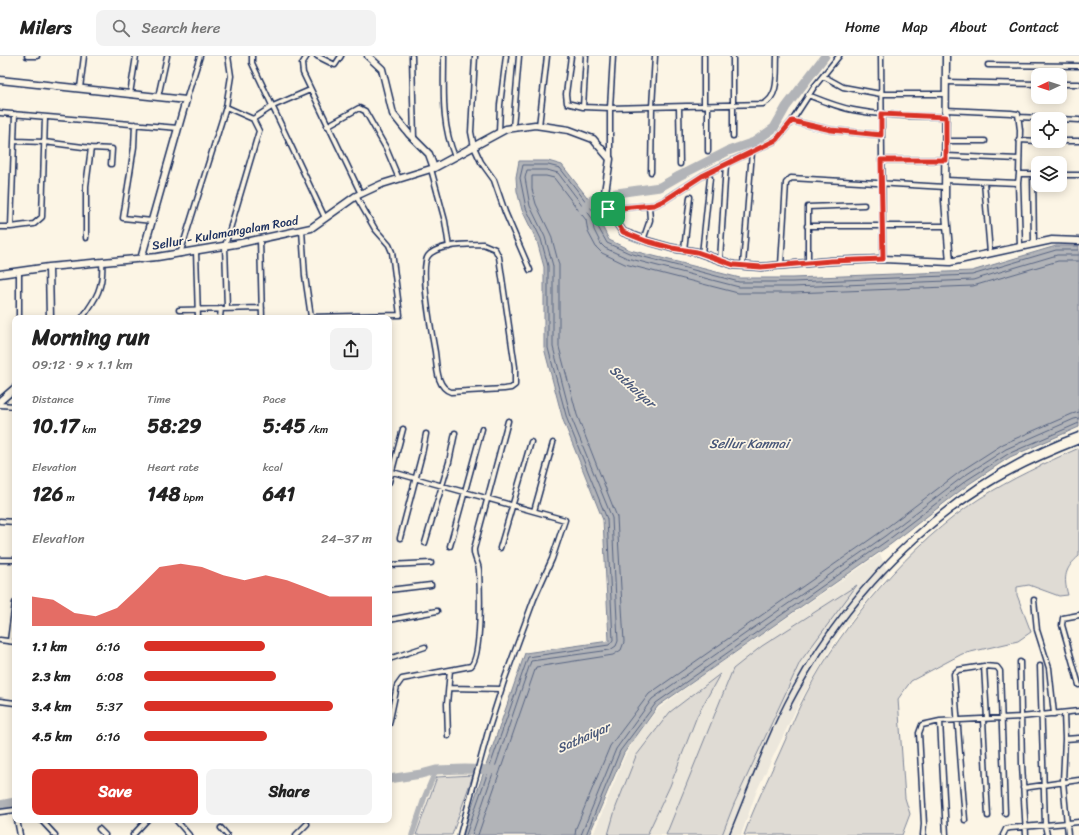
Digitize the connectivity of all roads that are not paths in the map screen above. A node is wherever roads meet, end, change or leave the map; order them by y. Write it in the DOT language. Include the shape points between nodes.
graph roads {
  1 [pos="27,56"];
  2 [pos="37,56"];
  3 [pos="84,56"];
  4 [pos="136,56"];
  5 [pos="166,56"];
  6 [pos="200,56"];
  7 [pos="228,56"];
  8 [pos="252,56"];
  9 [pos="307,56"];
  10 [pos="317,56"];
  11 [pos="341,56"];
  12 [pos="412,56"];
  13 [pos="444,56"];
  14 [pos="475,56"];
  15 [pos="506,56"];
  16 [pos="519,56"];
  17 [pos="547,56"];
  18 [pos="571,56"];
  19 [pos="586,56"];
  20 [pos="612,56"];
  21 [pos="655,56"];
  22 [pos="704,56"];
  23 [pos="733,56"];
  24 [pos="777,56"];
  25 [pos="839,56"];
  26 [pos="881,56"];
  27 [pos="946,56"];
  28 [pos="372,58"];
  29 [pos="988,65"];
  30 [pos="1079,66"];
  31 [pos="823,76"];
  32 [pos="0,80"];
  33 [pos="946,82"];
  34 [pos="1031,84"];
  35 [pos="1067,84"];
  36 [pos="1079,84"];
  37 [pos="80,88"];
  38 [pos="310,90"];
  39 [pos="130,94"];
  40 [pos="881,94"];
  41 [pos="946,94"];
  42 [pos="808,96"];
  43 [pos="158,97"];
  44 [pos="186,100"];
  45 [pos="733,105"];
  46 [pos="273,106"];
  47 [pos="679,106"];
  48 [pos="706,106"];
  49 [pos="226,107"];
  50 [pos="583,107"];
  51 [pos="652,107"];
  52 [pos="610,108"];
  53 [pos="0,113"];
  54 [pos="15,114"];
  55 [pos="881,114"];
  56 [pos="946,114"];
  57 [pos="45,117"];
  58 [pos="1019,117"];
  59 [pos="253,119"];
  60 [pos="1079,120"];
  61 [pos="792,121"];
  62 [pos="135,124"];
  63 [pos="327,126"];
  64 [pos="539,126"];
  65 [pos="178,128"];
  66 [pos="513,128"];
  67 [pos="499,133"];
  68 [pos="881,135"];
  69 [pos="733,136"];
  70 [pos="414,139"];
  71 [pos="1019,140"];
  72 [pos="15,141"];
  73 [pos="946,141"];
  74 [pos="985,141"];
  75 [pos="1031,141"];
  76 [pos="1067,141"];
  77 [pos="1079,141"];
  78 [pos="44,142"];
  79 [pos="474,147"];
  80 [pos="91,148"];
  81 [pos="708,151"];
  82 [pos="752,152"];
  83 [pos="455,157"];
  84 [pos="946,158"];
  85 [pos="610,159"];
  86 [pos="1019,159"];
  87 [pos="881,160"];
  88 [pos="111,164"];
  89 [pos="680,164"];
  90 [pos="726,164"];
  91 [pos="432,169"];
  92 [pos="651,172"];
  93 [pos="1019,174"];
  94 [pos="1031,174"];
  95 [pos="1067,175"];
  96 [pos="1079,175"];
  97 [pos="710,178"];
  98 [pos="399,179"];
  99 [pos="984,182"];
  100 [pos="881,183"];
  101 [pos="1018,183"];
  102 [pos="945,184"];
  103 [pos="1033,192"];
  104 [pos="358,195"];
  105 [pos="690,197"];
  106 [pos="864,205"];
  107 [pos="649,206"];
  108 [pos="607,207"];
  109 [pos="325,218"];
  110 [pos="152,221"];
  111 [pos="882,225"];
  112 [pos="807,226"];
  113 [pos="947,226"];
  114 [pos="0,227"];
  115 [pos="11,227"];
  116 [pos="302,230"];
  117 [pos="86,238"];
  118 [pos="260,239"];
  119 [pos="643,240"];
  120 [pos="1079,240"];
  121 [pos="1034,244"];
  122 [pos="225,246"];
  123 [pos="449,247"];
  124 [pos="1020,247"];
  125 [pos="684,250"];
  126 [pos="196,251"];
  127 [pos="990,253"];
  128 [pos="180,254"];
  129 [pos="702,254"];
  130 [pos="141,259"];
  131 [pos="883,259"];
  132 [pos="720,260"];
  133 [pos="102,262"];
  134 [pos="950,262"];
  135 [pos="808,263"];
  136 [pos="743,265"];
  137 [pos="781,265"];
  138 [pos="50,267"];
  139 [pos="530,270"];
  140 [pos="19,272"];
  141 [pos="0,274"];
  142 [pos="221,308"];
  143 [pos="227,308"];
  144 [pos="262,308"];
  145 [pos="198,309"];
  146 [pos="179,310"];
  147 [pos="19,315"];
  148 [pos="50,315"];
  149 [pos="84,315"];
  150 [pos="198,315"];
  151 [pos="220,315"];
  152 [pos="262,315"];
  153 [pos="311,315"];
  154 [pos="392,315"];
  155 [pos="12,391"];
  156 [pos="0,401"];
  157 [pos="0,405"];
  158 [pos="12,406"];
  159 [pos="508,421"];
  160 [pos="403,429"];
  161 [pos="482,429"];
  162 [pos="455,433"];
  163 [pos="426,434"];
  164 [pos="530,442"];
  165 [pos="553,443"];
  166 [pos="392,465"];
  167 [pos="392,472"];
  168 [pos="415,478"];
  169 [pos="442,485"];
  170 [pos="466,492"];
  171 [pos="487,497"];
  172 [pos="513,505"];
  173 [pos="534,511"];
  174 [pos="0,521"];
  175 [pos="12,522"];
  176 [pos="400,538"];
  177 [pos="424,543"];
  178 [pos="450,546"];
  179 [pos="500,548"];
  180 [pos="0,560"];
  181 [pos="12,560"];
  182 [pos="431,563"];
  183 [pos="392,565"];
  184 [pos="431,585"];
  185 [pos="392,590"];
  186 [pos="1034,600"];
  187 [pos="437,611"];
  188 [pos="1079,615"];
  189 [pos="392,619"];
  190 [pos="0,640"];
  191 [pos="12,642"];
  192 [pos="425,647"];
  193 [pos="392,658"];
  194 [pos="1020,662"];
  195 [pos="984,666"];
  196 [pos="1040,666"];
  197 [pos="450,670"];
  198 [pos="1079,685"];
  199 [pos="449,688"];
  200 [pos="501,689"];
  201 [pos="0,701"];
  202 [pos="12,703"];
  203 [pos="392,711"];
  204 [pos="1079,711"];
  205 [pos="1064,713"];
  206 [pos="1054,714"];
  207 [pos="1042,715"];
  208 [pos="1021,717"];
  209 [pos="1001,718"];
  210 [pos="985,719"];
  211 [pos="940,721"];
  212 [pos="958,721"];
  213 [pos="448,736"];
  214 [pos="1079,738"];
  215 [pos="1065,739"];
  216 [pos="1079,780"];
  217 [pos="1063,781"];
  218 [pos="1044,784"];
  219 [pos="1023,788"];
  220 [pos="12,810"];
  221 [pos="0,812"];
  222 [pos="1005,813"];
  223 [pos="988,816"];
  224 [pos="965,820"];
  225 [pos="1079,822"];
  226 [pos="18,823"];
  227 [pos="44,823"];
  228 [pos="144,823"];
  229 [pos="179,823"];
  230 [pos="1066,823"];
  231 [pos="307,824"];
  232 [pos="1045,824"];
  233 [pos="1024,827"];
  234 [pos="221,828"];
  235 [pos="99,829"];
  236 [pos="20,835"];
  237 [pos="55,835"];
  238 [pos="105,835"];
  239 [pos="133,835"];
  240 [pos="189,835"];
  241 [pos="227,835"];
  242 [pos="296,835"];
  243 [pos="460,835"];
  244 [pos="923,835"];
  245 [pos="946,835"];
  246 [pos="1003,835"];
  247 [pos="1026,835"];
  248 [pos="1047,835"];
  249 [pos="1068,835"];
  1 -- 2 [label="street"];
  3 -- 37 [label="street"];
  4 -- 39 [label="street"];
  5 -- 43 [label="street"];
  6 -- 44 [label="street"];
  7 -- 49 [label="street" via="232,76"];
  8 -- 46 [label="street" via="252,63"];
  9 -- 38 [label="street" via="302,68"];
  10 -- 11 [label="street" via="332,65 337,63"];
  12 -- 70 [label="street"];
  13 -- 83 [label="street" via="445,124 448,141"];
  14 -- 79 [label="street" via="471,132"];
  15 -- 67 [label="street"];
  16 -- 66 [label="street"];
  17 -- 64 [label="street"];
  18 -- 50 [label="street" via="566,99 570,105"];
  19 -- 50 [label="street"];
  20 -- 52 [label="street"];
  21 -- 51 [label="street"];
  22 -- 48 [label="street"];
  23 -- 45 [label="street"];
  24 -- 45 [label="street" via="773,96 769,102"];
  25 -- 31 [label="street"];
  26 -- 40 [label="street"];
  27 -- 33 [label="main road"];
  28 -- 70 [label="main road" via="382,69 394,114"];
  29 -- 30 [label="street"];
  31 -- 40 [label="street" via="843,87"];
  31 -- 42 [label="street"];
  32 -- 37 [label="main road"];
  33 -- 34 [label="street"];
  33 -- 41 [label="main road"];
  35 -- 36 [label="street"];
  37 -- 39 [label="main road"];
  38 -- 46 [label="street"];
  38 -- 63 [label="street"];
  39 -- 43 [label="main road"];
  40 -- 41 [label="street"];
  40 -- 55 [label="street"];
  41 -- 56 [label="main road"];
  42 -- 55 [label="street" via="836,106"];
  42 -- 61 [label="street"];
  43 -- 44 [label="main road"];
  44 -- 65 [label="main road"];
  45 -- 48 [label="street"];
  45 -- 69 [label="street"];
  46 -- 59 [label="street"];
  46 -- 109 [label="street"];
  47 -- 48 [label="street"];
  47 -- 51 [label="street"];
  47 -- 89 [label="street"];
  48 -- 81 [label="street"];
  49 -- 59 [label="street"];
  49 -- 128 [label="street"];
  50 -- 52 [label="street"];
  51 -- 52 [label="street"];
  51 -- 92 [label="street"];
  52 -- 85 [label="street"];
  53 -- 54 [label="street"];
  54 -- 57 [label="street"];
  54 -- 72 [label="street"];
  55 -- 56 [label="street"];
  55 -- 68 [label="street"];
  56 -- 58 [label="street" via="1011,113 1018,114"];
  56 -- 73 [label="main road"];
  57 -- 62 [label="street"];
  57 -- 78 [label="street"];
  58 -- 60 [label="street"];
  58 -- 71 [label="street"];
  59 -- 122 [label="street" via="259,131"];
  61 -- 68 [label="street" via="831,130"];
  61 -- 82 [label="street" via="776,140"];
  62 -- 65 [label="street"];
  62 -- 110 [label="street" via="123,218"];
  63 -- 98 [label="street" via="359,108 365,111 386,148"];
  63 -- 104 [label="street"];
  64 -- 66 [label="main road, Sellur - Kulamangalam Road"];
  64 -- 85 [label="main road, Sellur - Kulamangalam Road" via="569,130 593,139"];
  65 -- 110 [label="main road"];
  66 -- 67 [label="main road, Sellur - Kulamangalam Road"];
  67 -- 79 [label="main road, Sellur - Kulamangalam Road"];
  68 -- 87 [label="street"];
  70 -- 91 [label="main road" via="429,154"];
  71 -- 75 [label="street"];
  71 -- 86 [label="street"];
  72 -- 78 [label="street"];
  72 -- 115 [label="street"];
  73 -- 74 [label="street"];
  73 -- 84 [label="main road"];
  76 -- 77 [label="street"];
  78 -- 80 [label="street"];
  78 -- 115 [label="street" via="42,217 34,224"];
  79 -- 83 [label="main road, Sellur - Kulamangalam Road"];
  79 -- 139 [label="street" via="494,180"];
  80 -- 88 [label="street" via="112,149"];
  80 -- 117 [label="street" via="86,186"];
  82 -- 90 [label="street"];
  82 -- 136 [label="street"];
  83 -- 91 [label="main road, Sellur - Kulamangalam Road"];
  84 -- 86 [label="street"];
  84 -- 87 [label="street"];
  84 -- 102 [label="main road"];
  85 -- 108 [label="main road" via="605,192"];
  86 -- 93 [label="street"];
  87 -- 100 [label="street"];
  90 -- 107 [label="street" via="665,200"];
  90 -- 132 [label="street"];
  91 -- 98 [label="main road, Sellur - Kulamangalam Road"];
  91 -- 123 [label="street"];
  93 -- 94 [label="street"];
  93 -- 101 [label="street"];
  95 -- 96 [label="street"];
  97 -- 129 [label="street"];
  98 -- 104 [label="main road, Sellur - Kulamangalam Road"];
  99 -- 101 [label="street"];
  99 -- 102 [label="street"];
  99 -- 127 [label="street"];
  100 -- 102 [label="street"];
  100 -- 111 [label="street"];
  100 -- 137 [label="street" via="795,178 788,180"];
  101 -- 124 [label="street"];
  102 -- 113 [label="main road"];
  103 -- 121 [label="street"];
  104 -- 109 [label="main road, Sellur - Kulamangalam Road"];
  104 -- 154 [label="street" via="375,229 392,252 400,315"];
  105 -- 125 [label="street"];
  106 -- 112 [label="street" via="809,206"];
  107 -- 108 [label="street"];
  107 -- 119 [label="street" via="650,220"];
  108 -- 119 [label="main road" via="623,232"];
  109 -- 116 [label="main road, Sellur - Kulamangalam Road" via="311,228"];
  110 -- 130 [label="main road"];
  111 -- 112 [label="street"];
  111 -- 113 [label="street"];
  111 -- 131 [label="street"];
  112 -- 135 [label="street"];
  113 -- 134 [label="main road"];
  114 -- 115 [label="street"];
  116 -- 118 [label="main road, Sellur - Kulamangalam Road"];
  116 -- 153 [label="street"];
  118 -- 122 [label="main road, Sellur - Kulamangalam Road"];
  118 -- 144 [label="street"];
  119 -- 125 [label="main road"];
  120 -- 121 [label="main road" via="1052,240"];
  121 -- 124 [label="main road"];
  122 -- 126 [label="main road, Sellur - Kulamangalam Road"];
  122 -- 143 [label="street"];
  123 -- 123 [label="street" via="483,244 495,249 499,257 516,378 515,385 510,388 451,392 442,385 428,309 424,265 433,252"];
  124 -- 127 [label="main road"];
  125 -- 129 [label="main road"];
  126 -- 128 [label="main road, Sellur - Kulamangalam Road"];
  126 -- 145 [label="street"];
  127 -- 134 [label="main road"];
  128 -- 130 [label="main road, Sellur - Kulamangalam Road"];
  129 -- 132 [label="main road"];
  130 -- 133 [label="main road, Sellur - Kulamangalam Road"];
  131 -- 134 [label="main road"];
  131 -- 135 [label="main road"];
  132 -- 136 [label="main road"];
  133 -- 138 [label="main road, Sellur - Kulamangalam Road"];
  133 -- 149 [label="street" via="101,287"];
  135 -- 137 [label="main road"];
  136 -- 137 [label="main road"];
  138 -- 140 [label="main road, Sellur - Kulamangalam Road"];
  138 -- 148 [label="main road"];
  140 -- 141 [label="main road, Sellur - Kulamangalam Road"];
  140 -- 147 [label="street"];
  142 -- 143 [label="street"];
  142 -- 145 [label="street"];
  142 -- 151 [label="street"];
  143 -- 144 [label="street"];
  144 -- 152 [label="street"];
  145 -- 146 [label="street"];
  145 -- 150 [label="street"];
  155 -- 156 [label="main road"];
  157 -- 158 [label="street"];
  159 -- 171 [label="street"];
  160 -- 166 [label="street"];
  161 -- 170 [label="street"];
  162 -- 169 [label="street"];
  163 -- 168 [label="street"];
  164 -- 172 [label="street"];
  165 -- 173 [label="street"];
  167 -- 168 [label="street"];
  168 -- 169 [label="street"];
  168 -- 176 [label="street"];
  169 -- 170 [label="street"];
  169 -- 177 [label="street"];
  170 -- 171 [label="street"];
  170 -- 178 [label="street"];
  171 -- 172 [label="street"];
  171 -- 197 [label="street" via="473,553 479,565 480,580 480,620 476,659 471,666"];
  172 -- 173 [label="street"];
  172 -- 179 [label="street"];
  173 -- 200 [label="street" via="565,520"];
  174 -- 175 [label="street"];
  180 -- 181 [label="street"];
  182 -- 183 [label="street"];
  184 -- 185 [label="street"];
  186 -- 206 [label="street" via="1037,630 1049,668"];
  187 -- 189 [label="street"];
  188 -- 198 [label="street" via="1063,618 1062,624"];
  190 -- 191 [label="street"];
  192 -- 193 [label="street"];
  194 -- 208 [label="street"];
  195 -- 209 [label="street" via="999,668"];
  195 -- 210 [label="street"];
  195 -- 212 [label="street" via="955,672"];
  196 -- 207 [label="street"];
  197 -- 199 [label="street"];
  197 -- 203 [label="street" via="406,678 399,682"];
  199 -- 200 [label="street"];
  199 -- 213 [label="street"];
  200 -- 243 [label="street"];
  201 -- 202 [label="street"];
  204 -- 205 [label="street"];
  205 -- 206 [label="street"];
  205 -- 215 [label="street"];
  206 -- 207 [label="street"];
  207 -- 208 [label="street"];
  207 -- 218 [label="street"];
  208 -- 209 [label="street"];
  208 -- 219 [label="street"];
  209 -- 210 [label="street"];
  209 -- 222 [label="street"];
  210 -- 212 [label="street"];
  210 -- 223 [label="street"];
  211 -- 212 [label="street"];
  211 -- 244 [label="street" via="922,725 919,733"];
  211 -- 245 [label="street"];
  212 -- 224 [label="street"];
  214 -- 215 [label="street"];
  215 -- 217 [label="street"];
  216 -- 217 [label="street"];
  217 -- 218 [label="street"];
  217 -- 230 [label="street"];
  218 -- 219 [label="street"];
  218 -- 232 [label="street"];
  219 -- 233 [label="street"];
  220 -- 221 [label="street"];
  225 -- 230 [label="street"];
  226 -- 236 [label="street"];
  227 -- 237 [label="street"];
  228 -- 239 [label="street"];
  229 -- 240 [label="street"];
  230 -- 232 [label="street"];
  230 -- 249 [label="street"];
  231 -- 242 [label="street"];
  232 -- 233 [label="street"];
  232 -- 248 [label="street"];
  233 -- 246 [label="street" via="1006,829"];
  233 -- 247 [label="street"];
  234 -- 241 [label="street"];
  235 -- 238 [label="street"];
}
